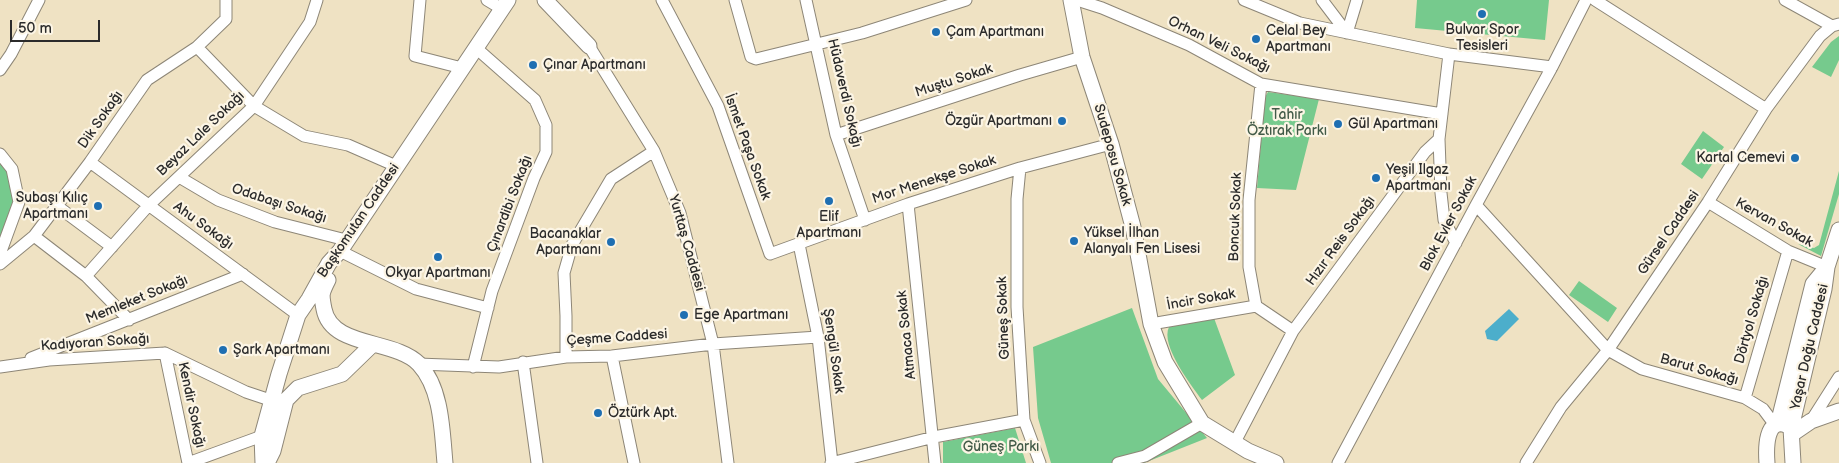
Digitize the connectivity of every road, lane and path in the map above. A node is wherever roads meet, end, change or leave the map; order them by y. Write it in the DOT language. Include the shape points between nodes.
graph roads {
  1 [pos="39,0"];
  2 [pos="226,0"];
  3 [pos="317,0"];
  4 [pos="420,0"];
  5 [pos="487,0"];
  6 [pos="545,0"];
  7 [pos="662,0"];
  8 [pos="735,0"];
  9 [pos="806,0"];
  10 [pos="966,0"];
  11 [pos="1071,0"];
  12 [pos="1076,0"];
  13 [pos="1244,0"];
  14 [pos="1322,0"];
  15 [pos="1357,0"];
  16 [pos="1586,0"];
  17 [pos="1595,0"];
  18 [pos="1785,0"];
  19 [pos="503,3"];
  20 [pos="1835,25"];
  21 [pos="1347,33"];
  22 [pos="816,43"];
  23 [pos="589,46"];
  24 [pos="198,47"];
  25 [pos="476,48"];
  26 [pos="1449,54"];
  27 [pos="1082,57"];
  28 [pos="1552,67"];
  29 [pos="462,68"];
  30 [pos="0,70"];
  31 [pos="1261,84"];
  32 [pos="254,106"];
  33 [pos="1766,109"];
  34 [pos="1442,114"];
  35 [pos="836,135"];
  36 [pos="1440,139"];
  37 [pos="1111,144"];
  38 [pos="654,151"];
  39 [pos="0,154"];
  40 [pos="90,162"];
  41 [pos="396,166"];
  42 [pos="1020,168"];
  43 [pos="179,177"];
  44 [pos="1708,202"];
  45 [pos="908,204"];
  46 [pos="1476,205"];
  47 [pos="57,206"];
  48 [pos="148,206"];
  49 [pos="865,220"];
  50 [pos="1839,230"];
  51 [pos="34,236"];
  52 [pos="1456,243"];
  53 [pos="799,244"];
  54 [pos="343,246"];
  55 [pos="112,247"];
  56 [pos="1788,251"];
  57 [pos="0,254"];
  58 [pos="770,254"];
  59 [pos="0,264"];
  60 [pos="1827,267"];
  61 [pos="243,274"];
  62 [pos="86,276"];
  63 [pos="1256,306"];
  64 [pos="488,308"];
  65 [pos="298,315"];
  66 [pos="129,320"];
  67 [pos="1150,324"];
  68 [pos="1293,331"];
  69 [pos="818,337"];
  70 [pos="373,344"];
  71 [pos="712,344"];
  72 [pos="1608,350"];
  73 [pos="165,352"];
  74 [pos="612,356"];
  75 [pos="566,357"];
  76 [pos="523,362"];
  77 [pos="418,364"];
  78 [pos="13,365"];
  79 [pos="0,367"];
  80 [pos="473,367"];
  81 [pos="1839,377"];
  82 [pos="1746,398"];
  83 [pos="273,401"];
  84 [pos="1839,411"];
  85 [pos="1024,420"];
  86 [pos="1811,421"];
  87 [pos="1202,423"];
  88 [pos="1784,428"];
  89 [pos="262,436"];
  90 [pos="934,436"];
  91 [pos="1236,442"];
  92 [pos="1132,461"];
  93 [pos="188,463"];
  94 [pos="263,463"];
  95 [pos="267,463"];
  96 [pos="445,463"];
  97 [pos="537,463"];
  98 [pos="634,463"];
  99 [pos="728,463"];
  100 [pos="832,463"];
  101 [pos="935,463"];
  102 [pos="1040,463"];
  103 [pos="1118,463"];
  104 [pos="1276,463"];
  105 [pos="1338,463"];
  106 [pos="1526,463"];
  107 [pos="1767,463"];
  108 [pos="1793,463"];
  1 -- 30 [label="street"];
  2 -- 24 [label="street, Dik Sokağı" via="226,19"];
  3 -- 32 [label="street, Beyaz Lale Sokağı" via="310,22"];
  4 -- 29 [label="street" via="415,56"];
  5 -- 19 [label="street"];
  6 -- 23 [label="street, Yurttaş Caddesi"];
  7 -- 58 [label="street, İsmet Paşa Sokak" via="718,106"];
  8 -- 22 [label="street" via="751,57"];
  9 -- 22 [label="street, Hüdaverdi Sokağı"];
  10 -- 22 [label="street" via="862,33"];
  11 -- 27 [label="street, Sudeposu Sokak"];
  12 -- 31 [label="street, Orhan Veli Sokağı" via="1189,45"];
  13 -- 21 [label="street" via="1300,23"];
  14 -- 21 [label="street"];
  15 -- 21 [label="street"];
  16 -- 28 [label="street, Blok Evler Sokak"];
  17 -- 33 [label="street"];
  18 -- 20 [label="street"];
  19 -- 25 [label="street, Başkomutan Caddesi"];
  20 -- 33 [label="street, Gürsel Caddesi" via="1820,36"];
  21 -- 26 [label="street"];
  22 -- 35 [label="street, Hüdaverdi Sokağı"];
  23 -- 38 [label="street, Yurttaş Caddesi"];
  24 -- 32 [label="street"];
  24 -- 40 [label="street, Dik Sokağı" via="147,80"];
  25 -- 29 [label="street, Başkomutan Caddesi"];
  25 -- 64 [label="street, Çınardibi Sokağı" via="535,100 546,125 546,152 530,187"];
  26 -- 28 [label="street"];
  26 -- 34 [label="street"];
  27 -- 35 [label="street, Muştu Sokak"];
  27 -- 37 [label="street, Sudeposu Sokak"];
  28 -- 46 [label="street, Blok Evler Sokak"];
  29 -- 41 [label="street, Başkomutan Caddesi"];
  31 -- 34 [label="street, Orhan Veli Sokağı"];
  31 -- 63 [label="street, Boncuk Sokak" via="1249,200 1249,267"];
  32 -- 41 [label="street" via="304,136 348,145"];
  32 -- 43 [label="street, Beyaz Lale Sokağı"];
  33 -- 44 [label="street, Gürsel Caddesi"];
  34 -- 36 [label="street"];
  35 -- 49 [label="street, Hüdaverdi Sokağı"];
  36 -- 52 [label="street" via="1444,220"];
  36 -- 68 [label="street, Hızır Reis Sokağı" via="1426,152"];
  37 -- 42 [label="street, Mor Menekşe Sokak"];
  37 -- 67 [label="street, Sudeposu Sokak" via="1133,227"];
  38 -- 71 [label="street, Yurttaş Caddesi" via="680,213"];
  38 -- 75 [label="street" via="612,178 572,245 564,274"];
  39 -- 57 [label="street" via="12,169 19,202"];
  40 -- 47 [label="street, Dik Sokağı"];
  40 -- 48 [label="street, Ahu Sokağı"];
  41 -- 54 [label="street, Başkomutan Caddesi"];
  42 -- 45 [label="street, Mor Menekşe Sokak"];
  42 -- 85 [label="street, Güneş Sokak" via="1017,308"];
  43 -- 48 [label="street, Beyaz Lale Sokağı"];
  43 -- 54 [label="street, Odabaşı Sokağı" via="218,200"];
  44 -- 56 [label="street, Kervan Sokak"];
  44 -- 72 [label="street, Gürsel Caddesi"];
  45 -- 49 [label="street, Mor Menekşe Sokak"];
  45 -- 90 [label="street, Atmaca Sokak"];
  46 -- 52 [label="street, Blok Evler Sokak"];
  46 -- 72 [label="street, Barut Sokağı"];
  47 -- 51 [label="street, Dik Sokağı"];
  47 -- 55 [label="street"];
  48 -- 55 [label="street, Beyaz Lale Sokağı"];
  48 -- 61 [label="street, Ahu Sokağı"];
  49 -- 53 [label="street, Mor Menekşe Sokak"];
  50 -- 60 [label="street, Yaşar Doğu Caddesi"];
  51 -- 59 [label="street, Dik Sokağı"];
  51 -- 62 [label="street"];
  52 -- 105 [label="street, Blok Evler Sokak"];
  53 -- 58 [label="street, Mor Menekşe Sokak"];
  53 -- 69 [label="street, Şengül Sokak"];
  54 -- 64 [label="street, Odabaşı Sokağı" via="416,289"];
  54 -- 65 [label="street, Başkomutan Caddesi"];
  54 -- 70 [label="street" via="321,294 326,318 339,332"];
  55 -- 62 [label="street, Beyaz Lale Sokağı"];
  56 -- 60 [label="street, Kervan Sokak"];
  56 -- 82 [label="street, Dörtyol Sokağı"];
  60 -- 88 [label="street, Yaşar Doğu Caddesi" via="1824,290"];
  61 -- 65 [label="street, Ahu Sokağı"];
  61 -- 66 [label="street, Memleket Sokağı"];
  62 -- 66 [label="street"];
  63 -- 67 [label="street, İncir Sokak"];
  63 -- 68 [label="street"];
  64 -- 80 [label="street, Çınardibi Sokağı"];
  65 -- 83 [label="street, Başkomutan Caddesi"];
  66 -- 78 [label="street, Memleket Sokağı"];
  67 -- 87 [label="street, Sudeposu Sokak" via="1165,362"];
  68 -- 91 [label="street, Hızır Reis Sokağı"];
  69 -- 71 [label="street, Çeşme Caddesi"];
  69 -- 100 [label="street, Şengül Sokak"];
  70 -- 77 [label="street" via="397,350"];
  70 -- 95 [label="street" via="342,374 298,388 286,400"];
  71 -- 74 [label="street, Çeşme Caddesi"];
  71 -- 99 [label="street, Yurttaş Caddesi"];
  72 -- 82 [label="street, Barut Sokağı" via="1642,369"];
  72 -- 106 [label="street, Gürsel Caddesi" via="1562,407"];
  73 -- 78 [label="street, Kadıyoran Sokağı"];
  73 -- 83 [label="street, Kadıyoran Sokağı" via="246,392"];
  73 -- 93 [label="street, Kendir Sokağı"];
  74 -- 75 [label="street, Çeşme Caddesi"];
  74 -- 98 [label="street"];
  75 -- 76 [label="street, Çeşme Caddesi"];
  76 -- 80 [label="street, Çeşme Caddesi" via="499,367"];
  76 -- 97 [label="street"];
  77 -- 80 [label="street, Çeşme Caddesi"];
  77 -- 96 [label="street" via="433,386"];
  78 -- 79 [label="street, Kadıyoran Sokağı"];
  81 -- 86 [label="street"];
  82 -- 88 [label="street, Barut Sokağı"];
  83 -- 89 [label="street, Başkomutan Caddesi"];
  84 -- 86 [label="street"];
  85 -- 90 [label="street"];
  85 -- 102 [label="street, Güneş Sokak"];
  86 -- 88 [label="street"];
  87 -- 91 [label="street, Sudeposu Sokak"];
  87 -- 92 [label="street"];
  88 -- 107 [label="street" via="1769,430"];
  88 -- 108 [label="street"];
  89 -- 93 [label="street"];
  89 -- 94 [label="street, Başkomutan Caddesi"];
  90 -- 100 [label="street"];
  90 -- 101 [label="street, Atmaca Sokak"];
  91 -- 104 [label="street, Sudeposu Sokak"];
  92 -- 103 [label="street"];
}
